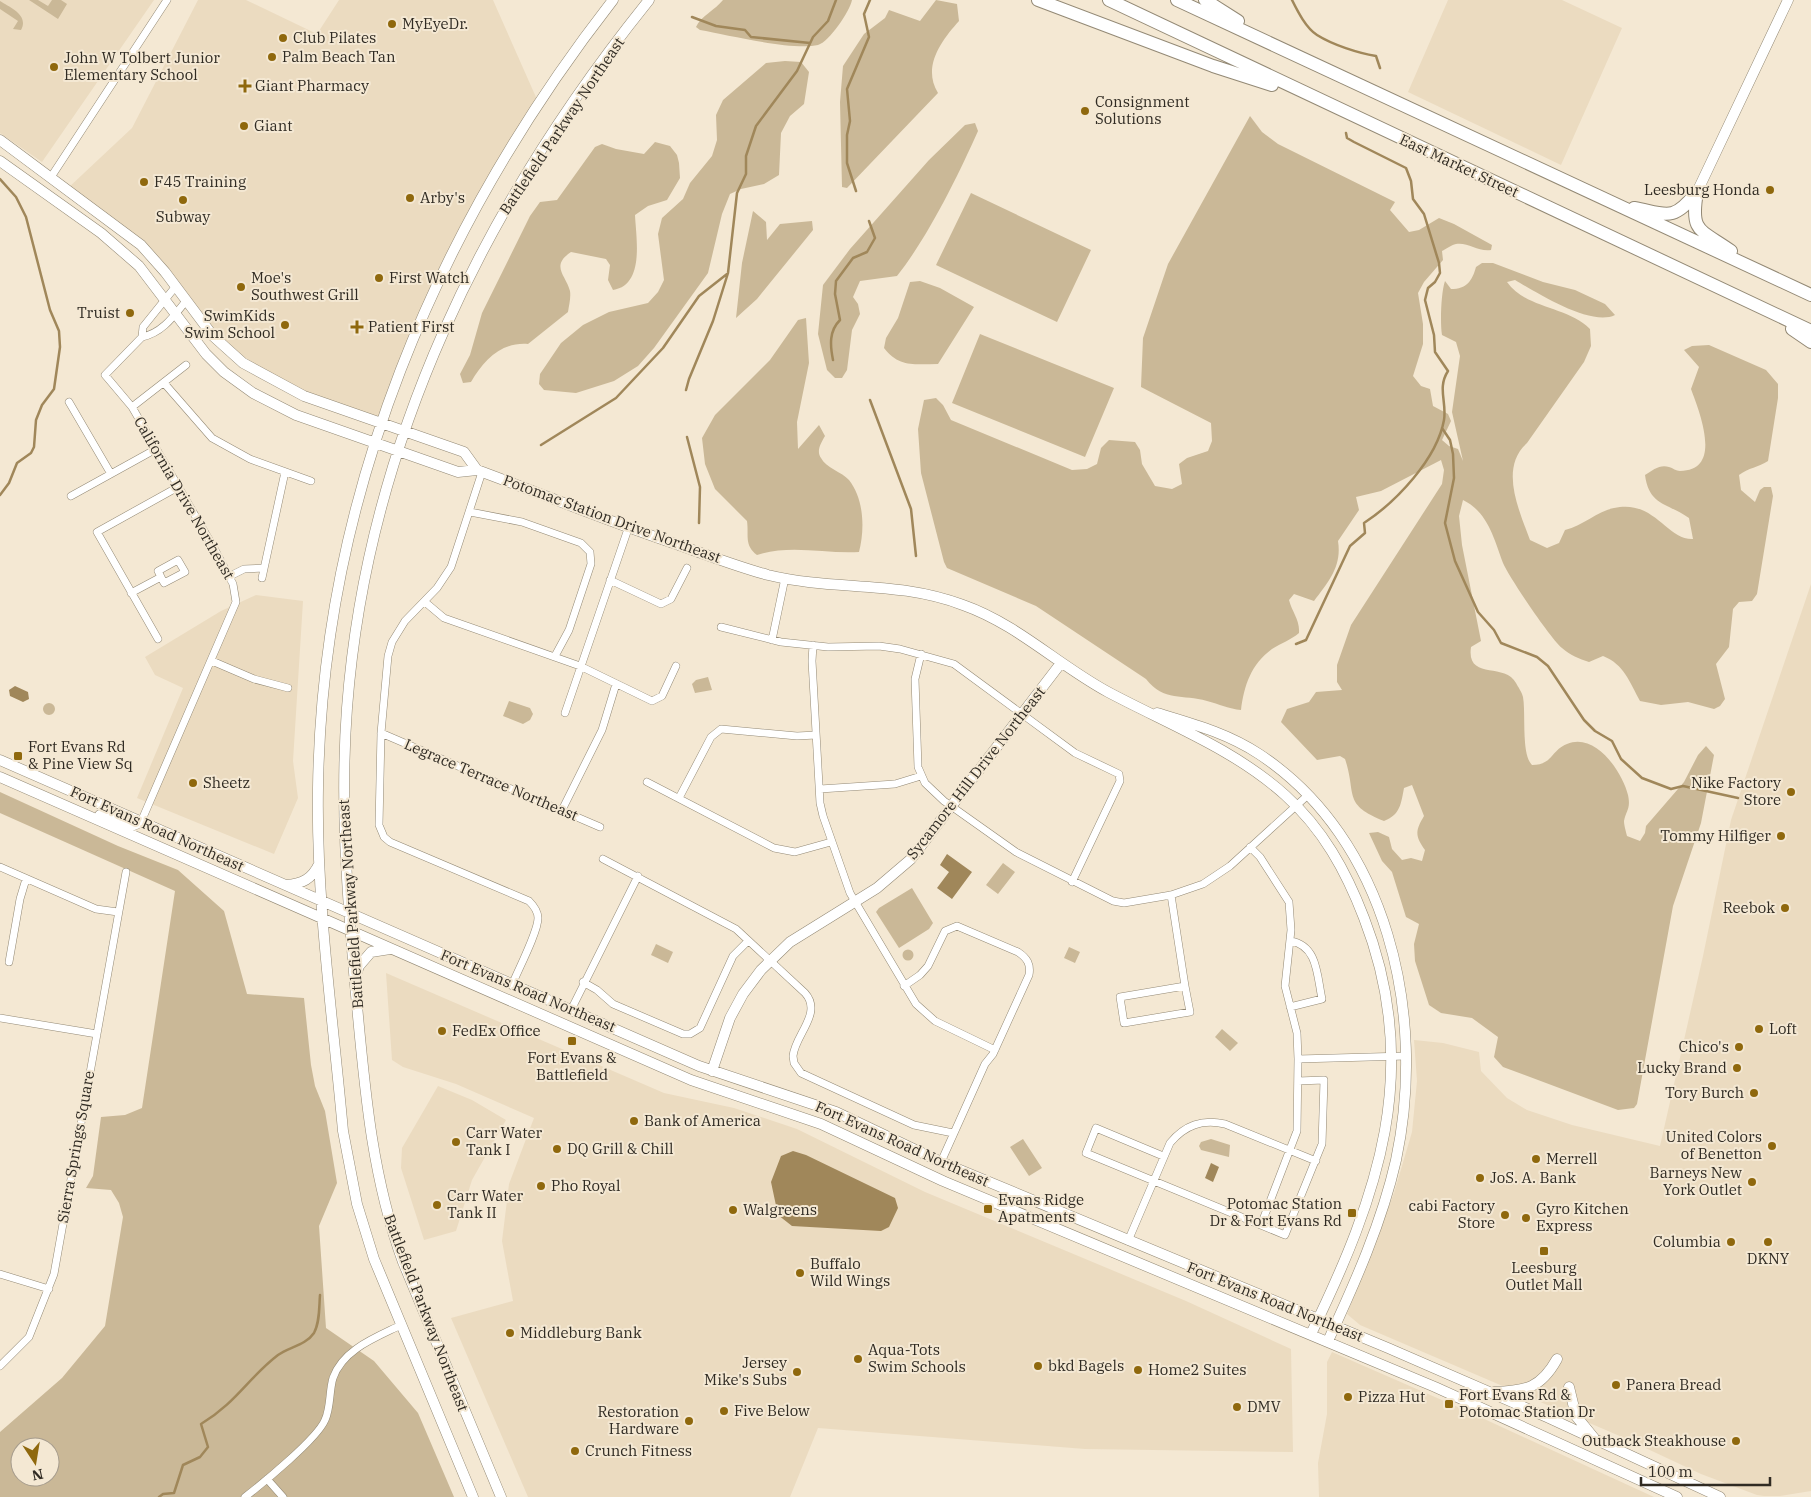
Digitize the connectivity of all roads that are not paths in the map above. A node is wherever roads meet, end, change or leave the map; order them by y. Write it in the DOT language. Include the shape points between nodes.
graph roads {
  1 [pos="167,0"];
  2 [pos="613,0"];
  3 [pos="649,0"];
  4 [pos="1038,0"];
  5 [pos="1109,0"];
  6 [pos="1177,0"];
  7 [pos="1205,0"];
  8 [pos="1788,0"];
  9 [pos="1287,52"];
  10 [pos="1322,101"];
  11 [pos="0,140"];
  12 [pos="0,160"];
  13 [pos="51,177"];
  14 [pos="1696,192"];
  15 [pos="1614,204"];
  16 [pos="1756,268"];
  17 [pos="176,286"];
  18 [pos="1811,295"];
  19 [pos="164,299"];
  20 [pos="1745,301"];
  21 [pos="186,302"];
  22 [pos="175,314"];
  23 [pos="1811,331"];
  24 [pos="142,337"];
  25 [pos="1811,342"];
  26 [pos="186,365"];
  27 [pos="164,383"];
  28 [pos="69,402"];
  29 [pos="132,407"];
  30 [pos="381,422"];
  31 [pos="403,430"];
  32 [pos="374,442"];
  33 [pos="156,449"];
  34 [pos="397,450"];
  35 [pos="480,471"];
  36 [pos="285,472"];
  37 [pos="111,474"];
  38 [pos="311,481"];
  39 [pos="178,487"];
  40 [pos="71,496"];
  41 [pos="470,512"];
  42 [pos="628,529"];
  43 [pos="264,568"];
  44 [pos="687,568"];
  45 [pos="230,576"];
  46 [pos="161,577"];
  47 [pos="262,578"];
  48 [pos="786,578"];
  49 [pos="610,580"];
  50 [pos="131,593"];
  51 [pos="425,602"];
  52 [pos="721,627"];
  53 [pos="158,639"];
  54 [pos="772,640"];
  55 [pos="814,645"];
  56 [pos="921,654"];
  57 [pos="555,656"];
  58 [pos="212,661"];
  59 [pos="1061,663"];
  60 [pos="580,666"];
  61 [pos="676,666"];
  62 [pos="616,684"];
  63 [pos="288,688"];
  64 [pos="1134,706"];
  65 [pos="565,713"];
  66 [pos="1023,714"];
  67 [pos="381,733"];
  68 [pos="816,735"];
  69 [pos="0,760"];
  70 [pos="921,776"];
  71 [pos="0,778"];
  72 [pos="647,782"];
  73 [pos="820,789"];
  74 [pos="1308,795"];
  75 [pos="679,798"];
  76 [pos="56,802"];
  77 [pos="1296,806"];
  78 [pos="953,807"];
  79 [pos="562,810"];
  80 [pos="141,822"];
  81 [pos="600,827"];
  82 [pos="832,842"];
  83 [pos="1250,847"];
  84 [pos="603,859"];
  85 [pos="320,863"];
  86 [pos="0,867"];
  87 [pos="126,872"];
  88 [pos="638,876"];
  89 [pos="26,879"];
  90 [pos="1072,882"];
  91 [pos="285,885"];
  92 [pos="1171,894"];
  93 [pos="322,901"];
  94 [pos="855,901"];
  95 [pos="118,912"];
  96 [pos="349,913"];
  97 [pos="324,919"];
  98 [pos="350,930"];
  99 [pos="748,940"];
  100 [pos="1290,941"];
  101 [pos="390,949"];
  102 [pos="770,961"];
  103 [pos="9,962"];
  104 [pos="355,979"];
  105 [pos="583,982"];
  106 [pos="512,985"];
  107 [pos="904,986"];
  108 [pos="1186,986"];
  109 [pos="1290,1007"];
  110 [pos="571,1010"];
  111 [pos="0,1018"];
  112 [pos="97,1034"];
  113 [pos="995,1050"];
  114 [pos="1406,1056"];
  115 [pos="1391,1057"];
  116 [pos="1298,1058"];
  117 [pos="712,1071"];
  118 [pos="1298,1081"];
  119 [pos="953,1133"];
  120 [pos="1291,1151"];
  121 [pos="1163,1156"];
  122 [pos="1316,1161"];
  123 [pos="941,1162"];
  124 [pos="1153,1181"];
  125 [pos="1261,1226"];
  126 [pos="1128,1241"];
  127 [pos="0,1274"];
  128 [pos="49,1289"];
  129 [pos="1318,1320"];
  130 [pos="401,1325"];
  131 [pos="1334,1327"];
  132 [pos="1311,1334"];
  133 [pos="1328,1341"];
  134 [pos="1557,1359"];
  135 [pos="0,1366"];
  136 [pos="1569,1387"];
  137 [pos="1490,1392"];
  138 [pos="1596,1441"];
  139 [pos="268,1479"];
  140 [pos="245,1497"];
  141 [pos="283,1497"];
  142 [pos="473,1497"];
  143 [pos="500,1497"];
  144 [pos="1677,1497"];
  145 [pos="1720,1497"];
  1 -- 13 [label="street"];
  2 -- 30 [label="main road, Battlefield Parkway Northeast" via="568,61 490,179 413,338"];
  3 -- 31 [label="main road, Battlefield Parkway Northeast" via="563,117 514,195 454,305"];
  4 -- 10 [label="highway" via="1213,66"];
  5 -- 10 [label="highway, East Market Street"];
  6 -- 9 [label="highway, East Market Street"];
  7 -- 9 [label="highway"];
  8 -- 14 [label="main road"];
  9 -- 15 [label="highway, East Market Street"];
  10 -- 20 [label="highway, East Market Street"];
  11 -- 13 [label="main road, Potomac Station Drive Northeast"];
  12 -- 19 [label="main road, Potomac Station Drive Northeast" via="101,233 139,266"];
  13 -- 17 [label="main road, Potomac Station Drive Northeast" via="140,244"];
  14 -- 15 [label="highway" via="1683,209 1673,214"];
  14 -- 16 [label="highway" via="1693,215 1697,226"];
  15 -- 16 [label="highway, East Market Street"];
  16 -- 18 [label="highway, East Market Street"];
  17 -- 19 [label="street"];
  17 -- 21 [label="main road, Potomac Station Drive Northeast"];
  19 -- 22 [label="main road, Potomac Station Drive Northeast"];
  19 -- 24 [label="street" via="143,327"];
  20 -- 23 [label="highway, East Market Street"];
  20 -- 25 [label="highway"];
  21 -- 22 [label="street"];
  21 -- 30 [label="main road, Potomac Station Drive Northeast" via="213,336 242,363 304,396"];
  22 -- 24 [label="street" via="153,335"];
  22 -- 32 [label="main road, Potomac Station Drive Northeast" via="206,354 253,393 296,415"];
  24 -- 29 [label="street, California Drive Northeast" via="105,375"];
  26 -- 27 [label="street"];
  27 -- 29 [label="street"];
  27 -- 36 [label="street" via="212,438 250,459"];
  28 -- 37 [label="street"];
  29 -- 33 [label="street, California Drive Northeast"];
  30 -- 31 [label="main road, Potomac Station Drive Northeast"];
  30 -- 32 [label="main road, Battlefield Parkway Northeast"];
  31 -- 34 [label="main road, Battlefield Parkway Northeast"];
  31 -- 35 [label="main road, Potomac Station Drive Northeast" via="464,452"];
  32 -- 34 [label="main road, Potomac Station Drive Northeast"];
  32 -- 85 [label="main road, Battlefield Parkway Northeast" via="348,533 324,680 318,789"];
  33 -- 37 [label="street"];
  33 -- 39 [label="street, California Drive Northeast"];
  34 -- 35 [label="main road, Potomac Station Drive Northeast" via="458,472"];
  34 -- 96 [label="main road, Battlefield Parkway Northeast" via="372,543 352,654 344,797"];
  35 -- 41 [label="street"];
  35 -- 42 [label="main road, Potomac Station Drive Northeast"];
  36 -- 38 [label="street"];
  36 -- 43 [label="street"];
  37 -- 40 [label="street"];
  39 -- 45 [label="street, California Drive Northeast"];
  39 -- 50 [label="street" via="97,532"];
  41 -- 51 [label="street" via="451,567"];
  41 -- 57 [label="street" via="522,522 581,543 590,552 591,564 569,630"];
  42 -- 48 [label="main road, Potomac Station Drive Northeast"];
  42 -- 49 [label="street"];
  43 -- 45 [label="street" via="244,569"];
  43 -- 47 [label="street"];
  44 -- 49 [label="street" via="671,599 661,604"];
  45 -- 58 [label="street, California Drive Northeast" via="236,602"];
  46 -- 50 [label="street"];
  48 -- 54 [label="street"];
  48 -- 59 [label="main road, Potomac Station Drive Northeast" via="932,594 1012,628"];
  49 -- 60 [label="street"];
  50 -- 53 [label="street"];
  51 -- 57 [label="street" via="444,618"];
  51 -- 67 [label="street" via="405,621 392,642"];
  52 -- 54 [label="street"];
  54 -- 55 [label="street"];
  55 -- 56 [label="street" via="879,646"];
  55 -- 68 [label="street"];
  56 -- 66 [label="street" via="962,667"];
  56 -- 70 [label="street" via="914,679"];
  57 -- 60 [label="street"];
  58 -- 63 [label="street" via="254,679"];
  58 -- 80 [label="street, California Drive Northeast"];
  59 -- 64 [label="main road, Potomac Station Drive Northeast"];
  59 -- 66 [label="main road, Sycamore Hill Drive Northeast"];
  60 -- 62 [label="street"];
  60 -- 65 [label="street"];
  61 -- 62 [label="street" via="657,700 645,699"];
  62 -- 79 [label="street" via="602,730"];
  64 -- 74 [label="main road, Potomac Station Drive Northeast" via="1228,736 1259,754"];
  64 -- 77 [label="main road, Potomac Station Drive Northeast" via="1227,753 1264,778"];
  66 -- 78 [label="main road, Sycamore Hill Drive Northeast"];
  66 -- 90 [label="street" via="1075,753 1120,777"];
  67 -- 79 [label="street, Legrace Terrace Northeast"];
  67 -- 106 [label="street" via="379,825 384,837 529,901 537,911 537,924"];
  68 -- 73 [label="street"];
  68 -- 75 [label="street" via="721,729 711,737"];
  69 -- 80 [label="main road, Fort Evans Road Northeast"];
  70 -- 73 [label="street" via="896,784"];
  70 -- 78 [label="street" via="930,789"];
  71 -- 76 [label="main road, Fort Evans Road Northeast"];
  72 -- 75 [label="street"];
  73 -- 82 [label="street" via="823,816"];
  74 -- 77 [label="street"];
  74 -- 114 [label="main road, Potomac Station Drive Northeast" via="1358,861 1377,904 1396,966"];
  75 -- 82 [label="street" via="774,848 795,852"];
  76 -- 80 [label="main road" via="131,826"];
  76 -- 97 [label="main road, Fort Evans Road Northeast"];
  77 -- 83 [label="street"];
  77 -- 115 [label="main road, Potomac Station Drive Northeast" via="1323,837 1344,869 1367,926 1384,992"];
  78 -- 90 [label="street" via="1016,852"];
  78 -- 94 [label="main road, Sycamore Hill Drive Northeast" via="904,866"];
  79 -- 81 [label="street, Legrace Terrace Northeast"];
  80 -- 91 [label="main road, Fort Evans Road Northeast"];
  82 -- 94 [label="street"];
  83 -- 92 [label="street" via="1217,876"];
  83 -- 100 [label="street" via="1289,902"];
  84 -- 88 [label="street"];
  85 -- 91 [label="main road" via="305,881"];
  85 -- 93 [label="main road, Battlefield Parkway Northeast"];
  86 -- 89 [label="street"];
  87 -- 95 [label="street, Sierra Springs Square"];
  88 -- 99 [label="street" via="726,922"];
  88 -- 105 [label="street"];
  89 -- 95 [label="street" via="96,908"];
  89 -- 103 [label="street"];
  90 -- 92 [label="street" via="1103,898 1124,903"];
  91 -- 93 [label="main road, Fort Evans Road Northeast"];
  92 -- 108 [label="street"];
  93 -- 96 [label="main road, Fort Evans Road Northeast"];
  93 -- 97 [label="main road, Battlefield Parkway Northeast"];
  94 -- 102 [label="main road, Sycamore Hill Drive Northeast" via="804,932"];
  94 -- 107 [label="street"];
  95 -- 112 [label="street, Sierra Springs Square"];
  96 -- 98 [label="main road, Battlefield Parkway Northeast"];
  96 -- 106 [label="main road, Fort Evans Road Northeast"];
  97 -- 98 [label="main road, Fort Evans Road Northeast"];
  97 -- 130 [label="main road, Battlefield Parkway Northeast" via="349,1169 366,1234"];
  98 -- 101 [label="main road, Fort Evans Road Northeast"];
  98 -- 104 [label="main road, Battlefield Parkway Northeast"];
  99 -- 102 [label="street"];
  99 -- 105 [label="street" via="734,956 700,1028 690,1034 683,1034 614,1004"];
  100 -- 109 [label="street" via="1285,986"];
  100 -- 109 [label="street" via="1299,942 1310,950 1322,999"];
  101 -- 104 [label="main road" via="371,952 359,966"];
  101 -- 132 [label="main road, Fort Evans Road Northeast" via="691,1080 821,1124 951,1184"];
  102 -- 117 [label="main road, Sycamore Hill Drive Northeast" via="733,1013"];
  102 -- 119 [label="street" via="805,993 812,1004 794,1051 794,1063 801,1073 914,1124"];
  104 -- 143 [label="main road, Battlefield Parkway Northeast" via="370,1134 385,1208 412,1285"];
  105 -- 110 [label="street"];
  106 -- 110 [label="main road, Fort Evans Road Northeast"];
  107 -- 113 [label="street" via="916,1004 934,1021"];
  107 -- 113 [label="street" via="928,966 942,936 950,928 964,927 1024,956 1030,966 1029,975"];
  108 -- 108 [label="street" via="1190,1012 1124,1023 1120,996"];
  109 -- 116 [label="street" via="1297,1033"];
  110 -- 117 [label="main road, Fort Evans Road Northeast"];
  111 -- 112 [label="street"];
  112 -- 128 [label="street, Sierra Springs Square"];
  113 -- 119 [label="street" via="985,1064"];
  114 -- 115 [label="street"];
  114 -- 131 [label="main road, Potomac Station Drive Northeast" via="1405,1106 1390,1186 1379,1221"];
  115 -- 116 [label="street"];
  115 -- 129 [label="main road, Potomac Station Drive Northeast" via="1388,1119 1376,1176 1358,1230"];
  116 -- 118 [label="street"];
  117 -- 123 [label="main road, Fort Evans Road Northeast" via="836,1112"];
  118 -- 120 [label="street" via="1298,1121"];
  118 -- 122 [label="street" via="1324,1080 1323,1136"];
  119 -- 123 [label="street"];
  120 -- 121 [label="street" via="1214,1122 1184,1129"];
  120 -- 122 [label="street"];
  120 -- 125 [label="street"];
  121 -- 124 [label="street"];
  121 -- 124 [label="street" via="1096,1128 1086,1153"];
  122 -- 125 [label="street" via="1285,1236"];
  123 -- 126 [label="main road, Fort Evans Road Northeast"];
  124 -- 125 [label="street"];
  124 -- 126 [label="street"];
  126 -- 129 [label="main road, Fort Evans Road Northeast"];
  127 -- 128 [label="street"];
  128 -- 135 [label="street, Sierra Springs Square" via="30,1337"];
  129 -- 131 [label="main road, Fort Evans Road Northeast"];
  129 -- 132 [label="main road, Potomac Station Drive Northeast"];
  130 -- 139 [label="street" via="352,1352 339,1366 333,1378 325,1420"];
  130 -- 142 [label="main road, Battlefield Parkway Northeast"];
  131 -- 133 [label="main road, Potomac Station Drive Northeast"];
  131 -- 137 [label="main road, Fort Evans Road Northeast"];
  132 -- 133 [label="main road, Fort Evans Road Northeast"];
  133 -- 144 [label="main road, Fort Evans Road Northeast" via="1529,1428"];
  134 -- 137 [label="main road" via="1535,1385"];
  136 -- 138 [label="main road" via="1576,1416"];
  137 -- 138 [label="main road, Fort Evans Road Northeast"];
  138 -- 145 [label="main road, Fort Evans Road Northeast"];
  139 -- 140 [label="street"];
  139 -- 141 [label="street"];
}
